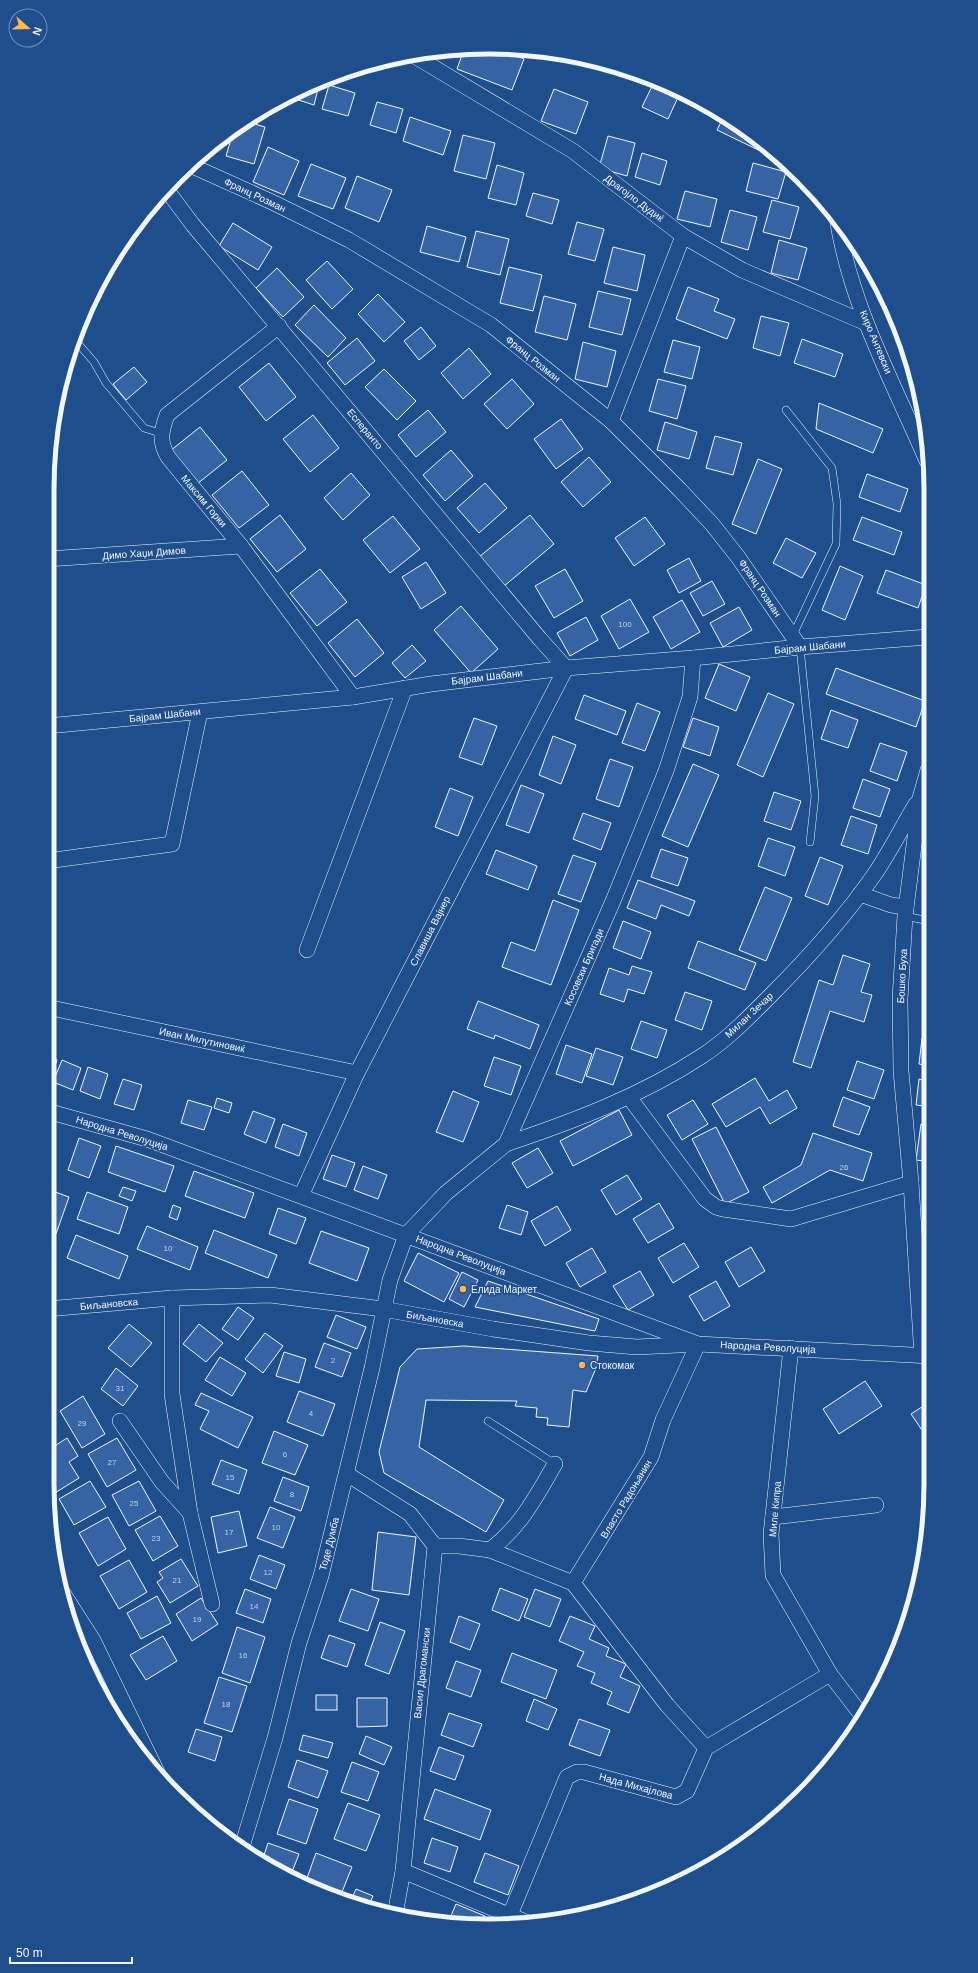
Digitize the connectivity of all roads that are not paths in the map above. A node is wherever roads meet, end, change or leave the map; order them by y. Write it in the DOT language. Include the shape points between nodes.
graph roads {
  1 [pos="422,59"];
  2 [pos="196,168"];
  3 [pos="170,194"];
  4 [pos="840,232"];
  5 [pos="683,236"];
  6 [pos="866,323"];
  7 [pos="279,326"];
  8 [pos="79,345"];
  9 [pos="786,410"];
  10 [pos="611,421"];
  11 [pos="160,433"];
  12 [pos="922,449"];
  13 [pos="241,546"];
  14 [pos="54,559"];
  15 [pos="924,636"];
  16 [pos="796,642"];
  17 [pos="692,658"];
  18 [pos="566,668"];
  19 [pos="404,688"];
  20 [pos="352,697"];
  21 [pos="200,712"];
  22 [pos="54,725"];
  23 [pos="924,784"];
  24 [pos="920,798"];
  25 [pos="810,842"];
  26 [pos="54,861"];
  27 [pos="860,894"];
  28 [pos="906,912"];
  29 [pos="924,919"];
  30 [pos="307,950"];
  31 [pos="54,1008"];
  32 [pos="357,1073"];
  33 [pos="629,1097"];
  34 [pos="54,1113"];
  35 [pos="506,1144"];
  36 [pos="912,1184"];
  37 [pos="301,1196"];
  38 [pos="406,1235"];
  39 [pos="172,1298"];
  40 [pos="54,1308"];
  41 [pos="383,1309"];
  42 [pos="924,1331"];
  43 [pos="698,1344"];
  44 [pos="791,1348"];
  45 [pos="924,1356"];
  46 [pos="120,1421"];
  47 [pos="488,1421"];
  48 [pos="555,1464"];
  49 [pos="347,1474"];
  50 [pos="876,1505"];
  51 [pos="190,1514"];
  52 [pos="773,1517"];
  53 [pos="435,1546"];
  54 [pos="490,1550"];
  55 [pos="573,1583"];
  56 [pos="212,1604"];
  57 [pos="72,1607"];
  58 [pos="830,1674"];
  59 [pos="859,1712"];
  60 [pos="706,1748"];
  61 [pos="149,1755"];
  62 [pos="244,1844"];
  63 [pos="403,1871"];
  64 [pos="396,1909"];
  65 [pos="510,1915"];
  66 [pos="517,1918"];
  1 -- 5 [label="street, Драгојло Дудиќ" via="573,150"];
  2 -- 10 [label="street, Франц Розман" via="349,240 491,325"];
  3 -- 7 [label="street, Есперанто"];
  4 -- 6 [label="street, Киро Антевски" via="846,263"];
  5 -- 6 [label="street, Драгојло Дудиќ" via="742,270"];
  5 -- 10 [label="street"];
  6 -- 12 [label="street, Киро Антевски"];
  7 -- 11 [label="street" via="167,416"];
  7 -- 18 [label="street, Есперанто"];
  8 -- 11 [label="lane" via="144,428"];
  9 -- 16 [label="lane" via="832,468 837,504 836,544"];
  10 -- 16 [label="street, Франц Розман" via="712,524 738,557"];
  11 -- 13 [label="street, Максим Горки" via="168,457"];
  13 -- 14 [label="street, Димо Хаџи Димов"];
  13 -- 20 [label="street, Максим Горки"];
  15 -- 16 [label="street, Бајрам Шабани"];
  16 -- 17 [label="street, Бајрам Шабани"];
  16 -- 25 [label="lane" via="815,796"];
  17 -- 18 [label="street, Бајрам Шабани"];
  17 -- 35 [label="street, Косовски Бригади" via="690,697 666,772 614,901"];
  18 -- 19 [label="street, Бајрам Шабани"];
  18 -- 32 [label="street, Славиша Вајнер"];
  19 -- 20 [label="street, Бајрам Шабани"];
  19 -- 30 [label="street"];
  20 -- 21 [label="street, Бајрам Шабани"];
  21 -- 22 [label="street, Бајрам Шабани"];
  21 -- 26 [label="street" via="172,844"];
  23 -- 24 [label="street, Бошко Буха"];
  24 -- 27 [label="street, Милан Зечар" via="875,874"];
  24 -- 28 [label="street, Бошко Буха"];
  27 -- 28 [label="street"];
  27 -- 33 [label="street, Милан Зечар" via="792,974 742,1024 702,1056"];
  28 -- 29 [label="lane"];
  28 -- 36 [label="street, Бошко Буха" via="900,999 901,1072"];
  31 -- 32 [label="street, Иван Милутиновиќ"];
  32 -- 37 [label="street, Славиша Вајнер"];
  33 -- 35 [label="street, Милан Зечар" via="566,1124"];
  33 -- 36 [label="street" via="705,1199 716,1207 791,1219"];
  34 -- 37 [label="street, Народна Револуција" via="147,1139"];
  35 -- 38 [label="street, Косовски Бригади" via="446,1193"];
  36 -- 42 [label="street, Бошко Буха"];
  37 -- 38 [label="street, Народна Револуција"];
  38 -- 41 [label="street, Тоде Думба"];
  38 -- 43 [label="street, Народна Револуција"];
  39 -- 40 [label="street, Биљановска"];
  39 -- 41 [label="street, Биљановска" via="270,1295"];
  39 -- 51 [label="street" via="172,1394"];
  41 -- 43 [label="street, Биљановска" via="589,1343 637,1348"];
  41 -- 49 [label="street, Тоде Думба"];
  43 -- 44 [label="street, Народна Револуција"];
  43 -- 55 [label="street, Власто Радоњанин" via="663,1420 651,1457"];
  44 -- 45 [label="street, Народна Револуција"];
  44 -- 52 [label="street, Миле Кипра"];
  46 -- 51 [label="street" via="162,1482"];
  47 -- 48 [label="lane"];
  48 -- 54 [label="street" via="521,1520 508,1536"];
  49 -- 53 [label="street" via="410,1514"];
  49 -- 62 [label="street, Тоде Думба" via="321,1576 299,1643 275,1738"];
  50 -- 52 [label="street"];
  51 -- 56 [label="street"];
  52 -- 58 [label="street, Миле Кипра" via="773,1575"];
  53 -- 54 [label="street"];
  53 -- 63 [label="street, Васил Драгомански"];
  54 -- 55 [label="street"];
  55 -- 60 [label="street" via="667,1705"];
  57 -- 61 [label="street" via="93,1640"];
  58 -- 59 [label="street, Миле Кипра"];
  58 -- 60 [label="street"];
  60 -- 65 [label="street, Нада Михајлова" via="687,1791 676,1797 584,1772 576,1772 567,1777"];
  63 -- 64 [label="street, Васил Драгомански"];
  63 -- 65 [label="street"];
  65 -- 66 [label="street"];
}
